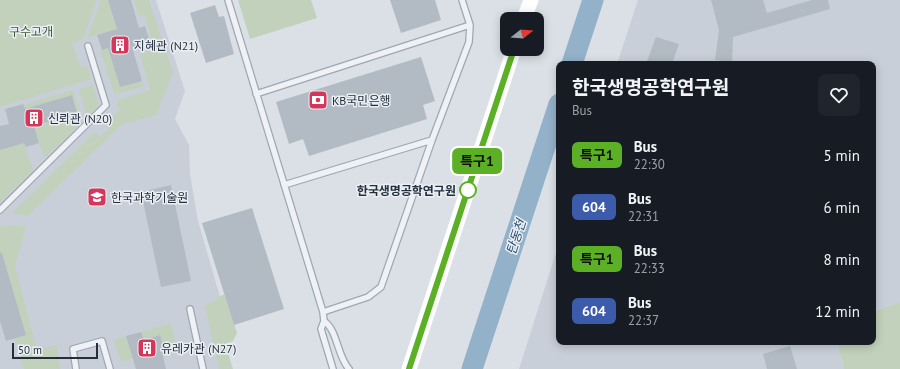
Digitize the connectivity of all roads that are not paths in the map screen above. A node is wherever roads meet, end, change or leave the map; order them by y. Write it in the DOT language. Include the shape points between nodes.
graph roads {
  1 [pos="228,0"];
  2 [pos="462,0"];
  3 [pos="531,0"];
  4 [pos="527,12"];
  5 [pos="470,25"];
  6 [pos="88,46"];
  7 [pos="512,56"];
  8 [pos="256,94"];
  9 [pos="432,140"];
  10 [pos="284,185"];
  11 [pos="0,210"];
  12 [pos="190,309"];
  13 [pos="323,312"];
  14 [pos="324,321"];
  15 [pos="76,369"];
  16 [pos="110,369"];
  17 [pos="203,369"];
  18 [pos="333,369"];
  19 [pos="349,369"];
  20 [pos="409,369"];
  1 -- 8 [label="lane"];
  2 -- 5 [label="lane"];
  3 -- 4 [label="main road"];
  5 -- 8 [label="lane"];
  5 -- 9 [label="lane" via="469,42"];
  6 -- 11 [label="lane" via="106,105"];
  7 -- 20 [label="main road"];
  8 -- 10 [label="lane"];
  9 -- 10 [label="lane"];
  9 -- 13 [label="lane" via="381,287 368,297"];
  10 -- 13 [label="lane"];
  12 -- 17 [label="lane"];
  13 -- 14 [label="lane"];
  14 -- 18 [label="lane" via="321,329"];
  14 -- 19 [label="lane" via="330,326 341,357"];
  15 -- 16 [label="lane" via="73,349 102,341"];
}
